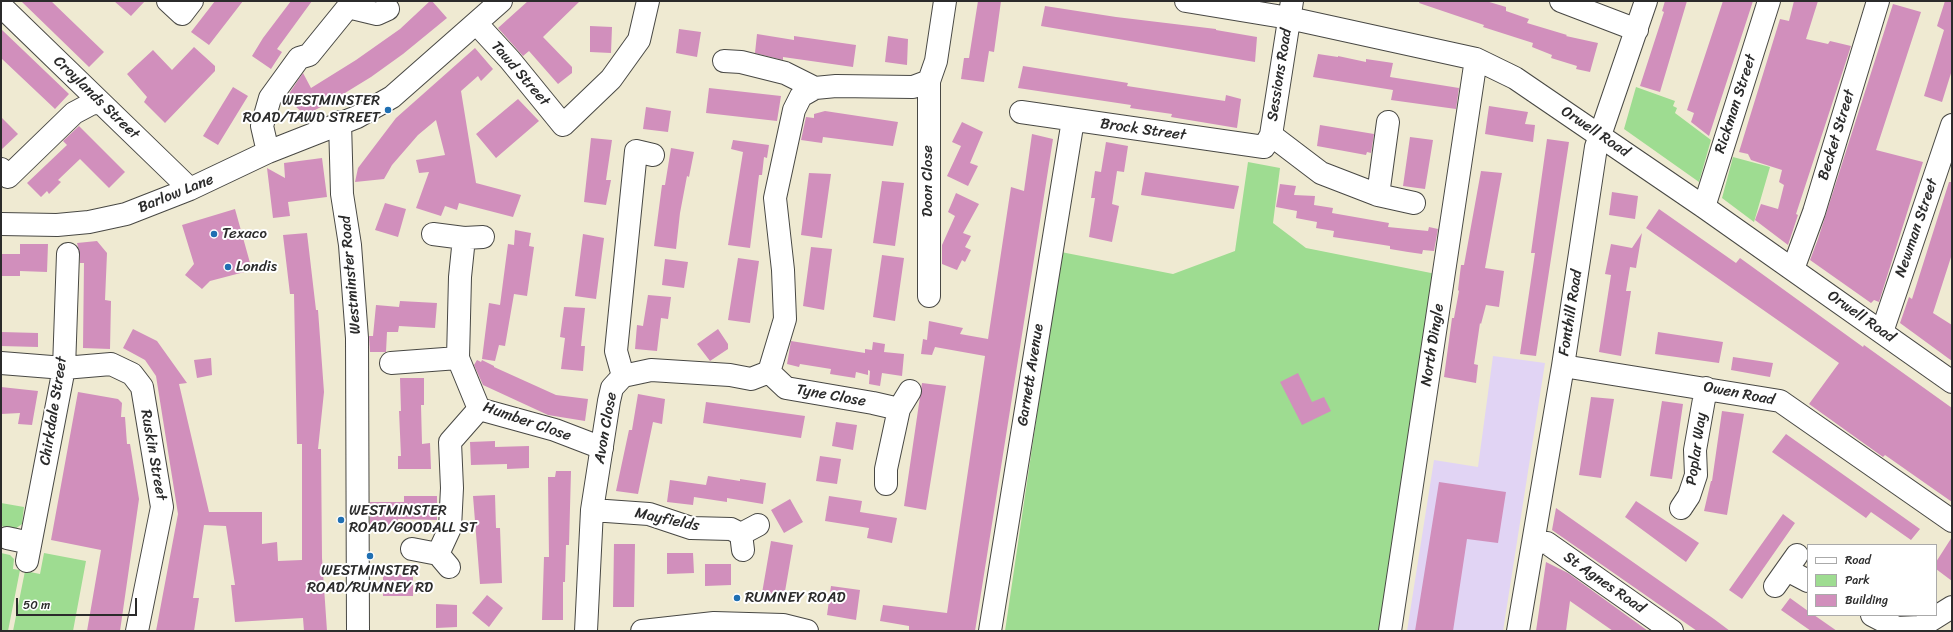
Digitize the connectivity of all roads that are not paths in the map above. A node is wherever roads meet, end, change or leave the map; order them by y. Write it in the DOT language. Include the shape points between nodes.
graph roads {
  1 [pos="168,1"];
  2 [pos="192,1"];
  3 [pos="501,1"];
  4 [pos="648,1"];
  5 [pos="945,1"];
  6 [pos="1186,1"];
  7 [pos="1561,1"];
  8 [pos="1646,1"];
  9 [pos="1769,1"];
  10 [pos="1878,1"];
  11 [pos="1,6"];
  12 [pos="388,9"];
  13 [pos="1291,9"];
  14 [pos="476,23"];
  15 [pos="1637,30"];
  16 [pos="736,55"];
  17 [pos="1476,59"];
  18 [pos="928,81"];
  19 [pos="814,88"];
  20 [pos="100,102"];
  21 [pos="1021,112"];
  22 [pos="1073,120"];
  23 [pos="340,122"];
  24 [pos="1388,122"];
  25 [pos="1952,125"];
  26 [pos="1601,136"];
  27 [pos="1268,141"];
  28 [pos="268,152"];
  29 [pos="653,155"];
  30 [pos="1,169"];
  31 [pos="190,189"];
  32 [pos="1378,195"];
  33 [pos="1414,203"];
  34 [pos="1704,207"];
  35 [pos="1,224"];
  36 [pos="433,234"];
  37 [pos="68,254"];
  38 [pos="1793,269"];
  39 [pos="935,288"];
  40 [pos="1882,332"];
  41 [pos="458,358"];
  42 [pos="391,362"];
  43 [pos="1,363"];
  44 [pos="1563,366"];
  45 [pos="64,368"];
  46 [pos="769,372"];
  47 [pos="623,376"];
  48 [pos="1952,382"];
  49 [pos="1706,388"];
  50 [pos="910,391"];
  51 [pos="478,409"];
  52 [pos="899,410"];
  53 [pos="602,448"];
  54 [pos="881,474"];
  55 [pos="1681,508"];
  56 [pos="592,510"];
  57 [pos="1952,521"];
  58 [pos="748,536"];
  59 [pos="7,538"];
  60 [pos="1534,542"];
  61 [pos="412,549"];
  62 [pos="1786,570"];
  63 [pos="1807,580"];
  64 [pos="1952,608"];
  65 [pos="1874,616"];
  66 [pos="656,630"];
  67 [pos="137,631"];
  68 [pos="358,631"];
  69 [pos="586,631"];
  70 [pos="807,631"];
  71 [pos="990,631"];
  72 [pos="1390,631"];
  73 [pos="1518,631"];
  74 [pos="1672,631"];
  1 -- 2 [label="street" via="182,14"];
  3 -- 14 [label="street"];
  4 -- 14 [label="street, Tawd Street" via="638,40 611,80 563,125"];
  5 -- 18 [label="street" via="936,61"];
  6 -- 13 [label="street, Orwell Road"];
  7 -- 15 [label="street"];
  8 -- 15 [label="street, Fonthill Road"];
  9 -- 34 [label="street, Rickman Street"];
  10 -- 38 [label="street, Becket Street" via="1814,212"];
  11 -- 20 [label="street, Croylands Street"];
  12 -- 28 [label="street" via="377,14 348,7 309,55 299,58 270,98 262,126"];
  13 -- 17 [label="street, Orwell Road"];
  13 -- 27 [label="street, Sessions Road"];
  14 -- 23 [label="street" via="392,97 357,117"];
  15 -- 26 [label="street, Fonthill Road"];
  16 -- 19 [label="street" via="785,73"];
  17 -- 26 [label="street, Orwell Road" via="1515,78"];
  17 -- 72 [label="street, North Dingle"];
  18 -- 19 [label="street" via="913,87"];
  18 -- 39 [label="street, Doon Close"];
  19 -- 46 [label="street" via="801,96 794,110 775,198 783,270 785,319"];
  20 -- 30 [label="street" via="90,104 74,113 8,177"];
  20 -- 31 [label="street, Croylands Street"];
  21 -- 22 [label="street, Brock Street"];
  22 -- 27 [label="street, Brock Street"];
  22 -- 71 [label="street, Garnett Avenue"];
  23 -- 28 [label="street, Barlow Lane"];
  23 -- 68 [label="street, Westminster Road" via="342,194 350,245 357,338"];
  24 -- 32 [label="street"];
  25 -- 40 [label="street, Newman Street"];
  26 -- 34 [label="street, Orwell Road"];
  26 -- 44 [label="street, Fonthill Road" via="1596,147"];
  27 -- 32 [label="street" via="1321,173"];
  28 -- 31 [label="street, Barlow Lane"];
  29 -- 47 [label="street, Avon Close" via="636,151 616,351"];
  31 -- 35 [label="street, Barlow Lane" via="126,214 89,222"];
  32 -- 33 [label="street"];
  34 -- 38 [label="street, Orwell Road"];
  36 -- 41 [label="street, Humber Close" via="474,238 460,278"];
  37 -- 45 [label="street, Chirkdale Street"];
  38 -- 40 [label="street, Orwell Road"];
  40 -- 48 [label="street, Orwell Road"];
  41 -- 42 [label="street"];
  41 -- 51 [label="street, Humber Close"];
  43 -- 45 [label="street, Ruskin Street"];
  44 -- 49 [label="street, Owen Road"];
  44 -- 60 [label="street, Fonthill Road"];
  45 -- 59 [label="street, Chirkdale Street" via="29,552"];
  45 -- 67 [label="street, Ruskin Street" via="111,364 132,374 142,387 162,507"];
  46 -- 47 [label="street" via="751,379 651,370"];
  46 -- 52 [label="street, Tyne Close" via="786,388"];
  47 -- 53 [label="street, Avon Close" via="612,388"];
  49 -- 55 [label="street, Poplar Way" via="1695,450 1696,475 1689,496"];
  49 -- 57 [label="street, Owen Road" via="1780,401"];
  50 -- 52 [label="street"];
  51 -- 53 [label="street, Humber Close" via="555,430"];
  51 -- 61 [label="street" via="450,442 450,528 443,560"];
  52 -- 54 [label="street"];
  53 -- 56 [label="street, Avon Close"];
  56 -- 58 [label="street, Mayfields" via="649,514 691,528 731,529"];
  56 -- 69 [label="street, Avon Close"];
  60 -- 73 [label="street, Fonthill Road"];
  60 -- 74 [label="street, St Agnes Road" via="1547,543"];
  62 -- 63 [label="street"];
  64 -- 65 [label="street" via="1920,627 1897,628"];
  66 -- 70 [label="street" via="714,623 783,625"];
}
